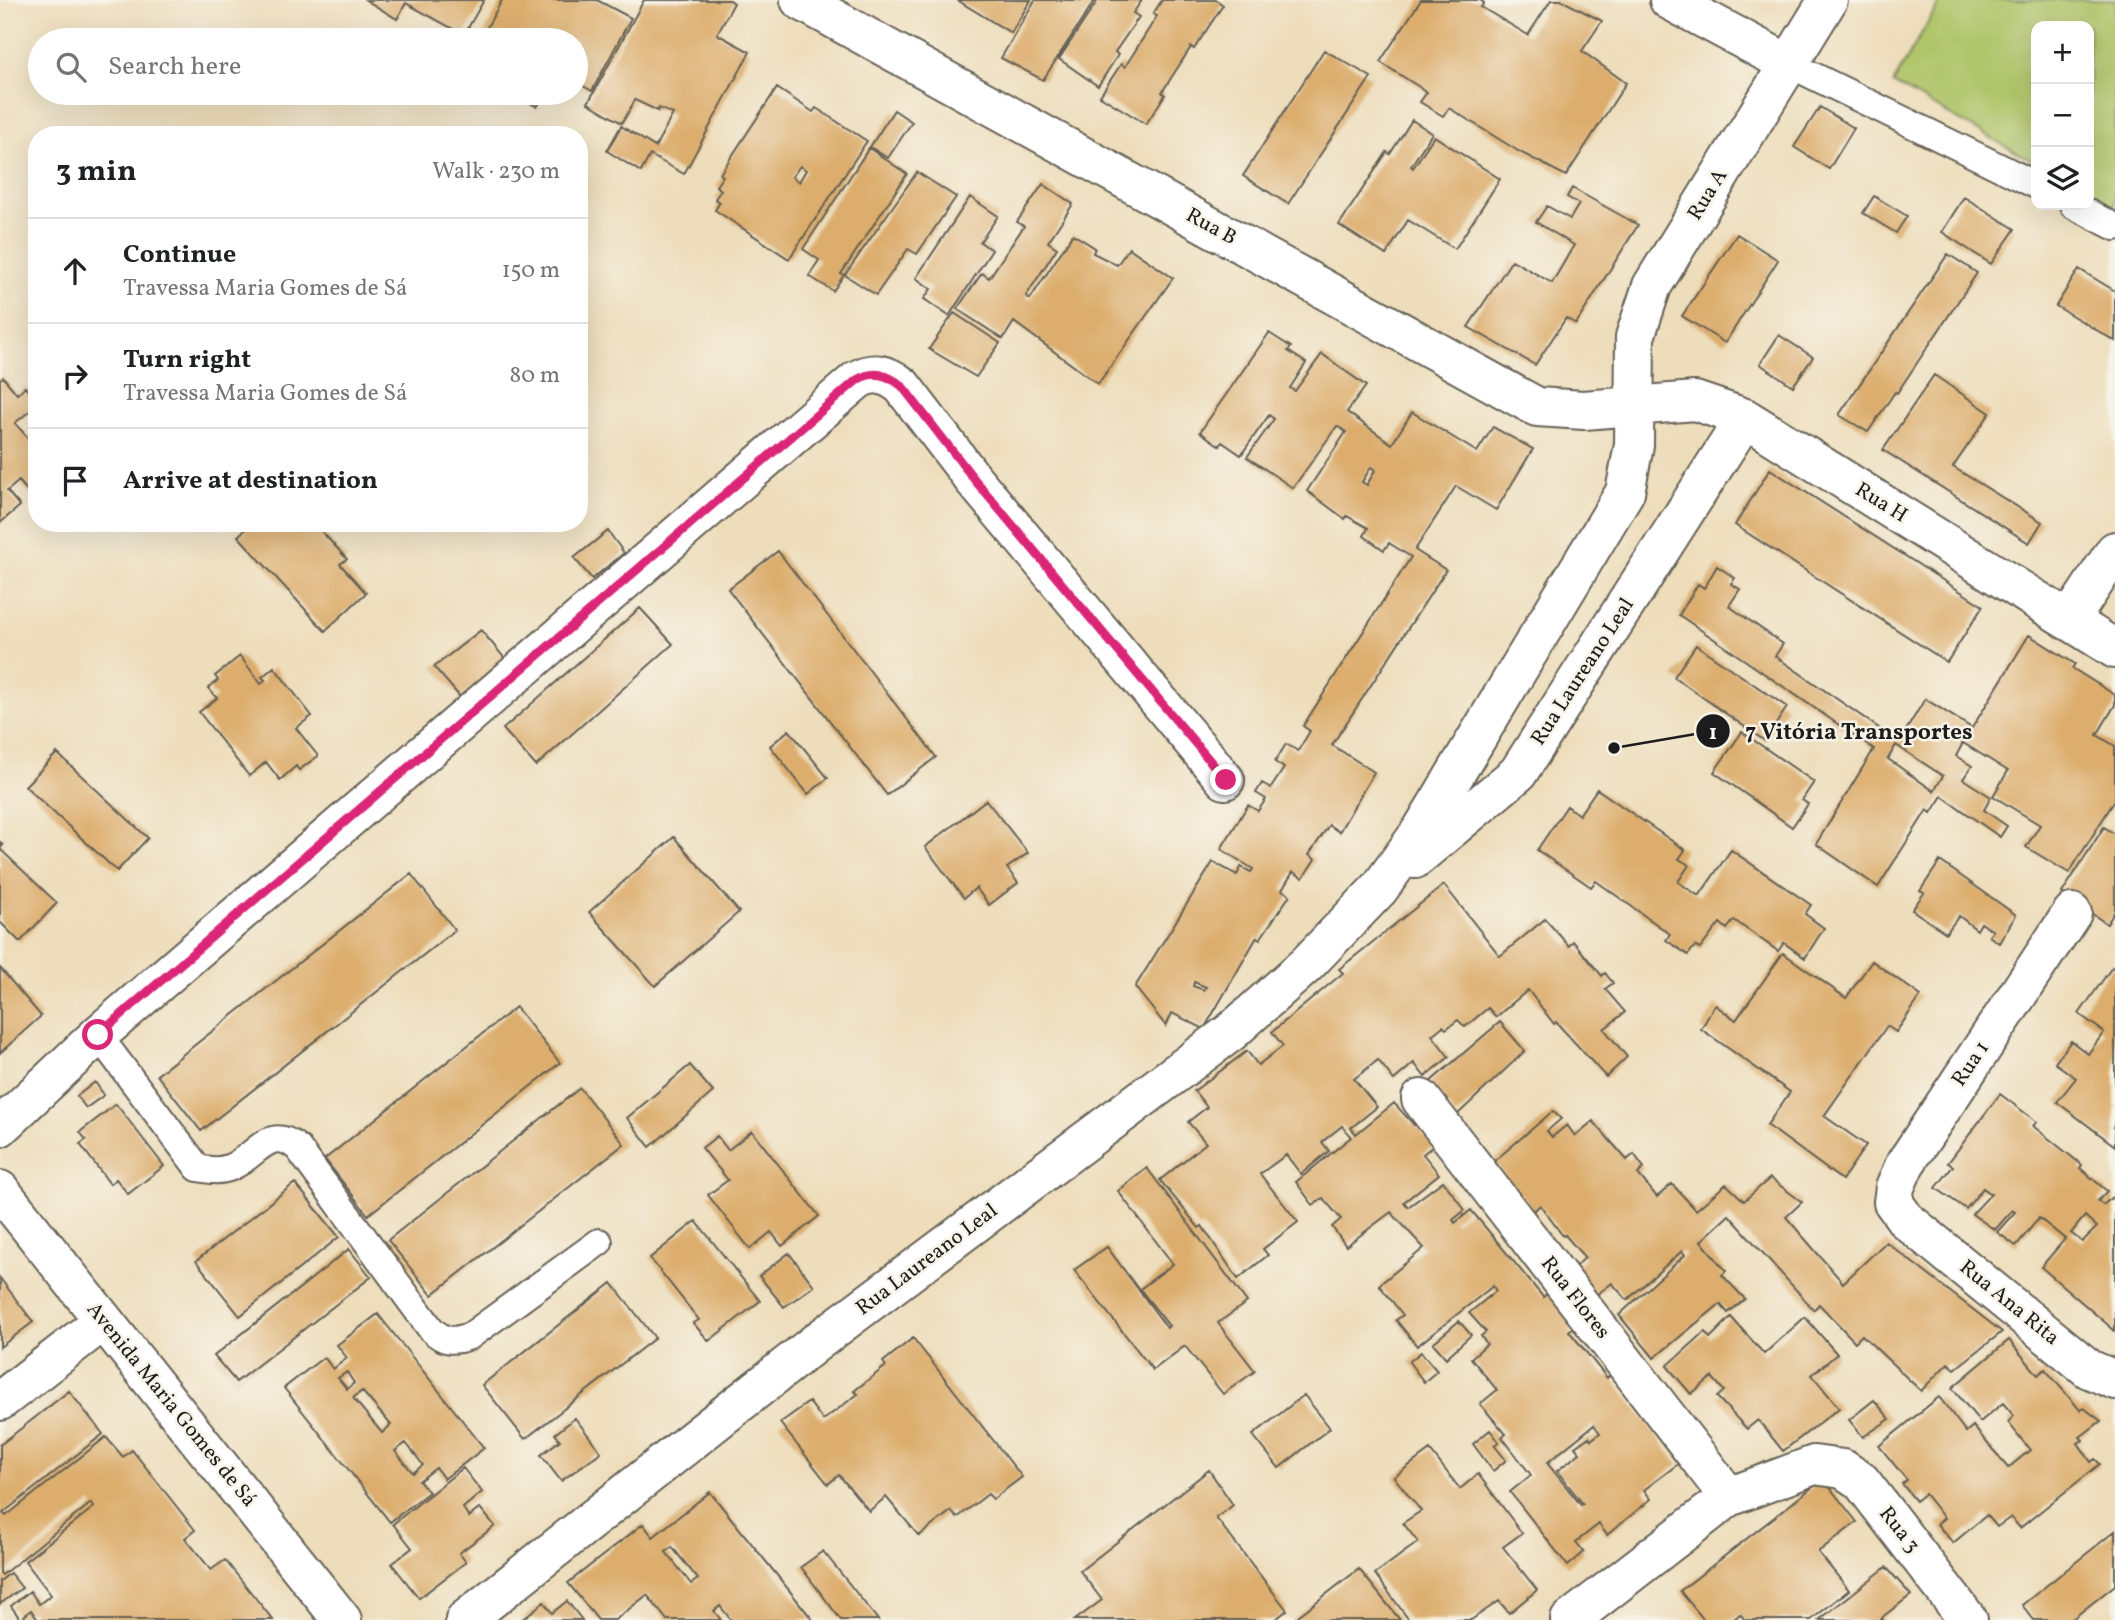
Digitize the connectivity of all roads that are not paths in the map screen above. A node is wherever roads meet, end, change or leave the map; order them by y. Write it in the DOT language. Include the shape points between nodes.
graph roads {
  1 [pos="800,0"];
  2 [pos="1669,0"];
  3 [pos="1828,0"];
  4 [pos="1789,64"];
  5 [pos="2031,183"];
  6 [pos="2083,210"];
  7 [pos="2115,227"];
  8 [pos="1633,406"];
  9 [pos="1745,418"];
  10 [pos="2115,551"];
  11 [pos="2069,621"];
  12 [pos="2115,649"];
  13 [pos="1226,780"];
  14 [pos="1379,889"];
  15 [pos="2073,913"];
  16 [pos="98,1035"];
  17 [pos="1420,1099"];
  18 [pos="0,1127"];
  19 [pos="0,1190"];
  20 [pos="1906,1220"];
  21 [pos="599,1242"];
  22 [pos="103,1321"];
  23 [pos="2115,1380"];
  24 [pos="0,1401"];
  25 [pos="1729,1497"];
  26 [pos="342,1620"];
  27 [pos="465,1620"];
  28 [pos="1570,1620"];
  29 [pos="1968,1620"];
  1 -- 8 [label="street, Rua B" via="1537,407"];
  2 -- 4 [label="street"];
  3 -- 4 [label="street, Rua A"];
  4 -- 5 [label="lane"];
  4 -- 8 [label="street, Rua A" via="1652,286 1635,337"];
  6 -- 7 [label="lane"];
  8 -- 9 [label="street, Rua H" via="1695,401"];
  8 -- 14 [label="street, Rua Laureano Leal" via="1634,445 1625,492 1420,831"];
  9 -- 11 [label="street, Rua H"];
  9 -- 14 [label="street, Rua Laureano Leal" via="1518,773"];
  10 -- 11 [label="street"];
  11 -- 12 [label="street, Rua H"];
  13 -- 16 [label="street" via="982,490 902,386 878,373 866,375"];
  14 -- 27 [label="street, Rua Laureano Leal" via="1306,965 1231,1032 818,1342"];
  15 -- 20 [label="street, Rua 1" via="1905,1164 1893,1202"];
  16 -- 18 [label="street"];
  16 -- 21 [label="lane" via="198,1168 230,1168 274,1138 287,1139 298,1148 441,1339 457,1341 470,1336"];
  17 -- 25 [label="street, Rua Flores"];
  19 -- 22 [label="street, Avenida Maria Gomes de Sá"];
  20 -- 23 [label="street, Rua Ana Rita" via="2089,1369"];
  22 -- 24 [label="street"];
  22 -- 26 [label="street, Avenida Maria Gomes de Sá"];
  25 -- 28 [label="street"];
  25 -- 29 [label="street, Rua 3" via="1814,1465 1843,1469 1861,1480"];
}
